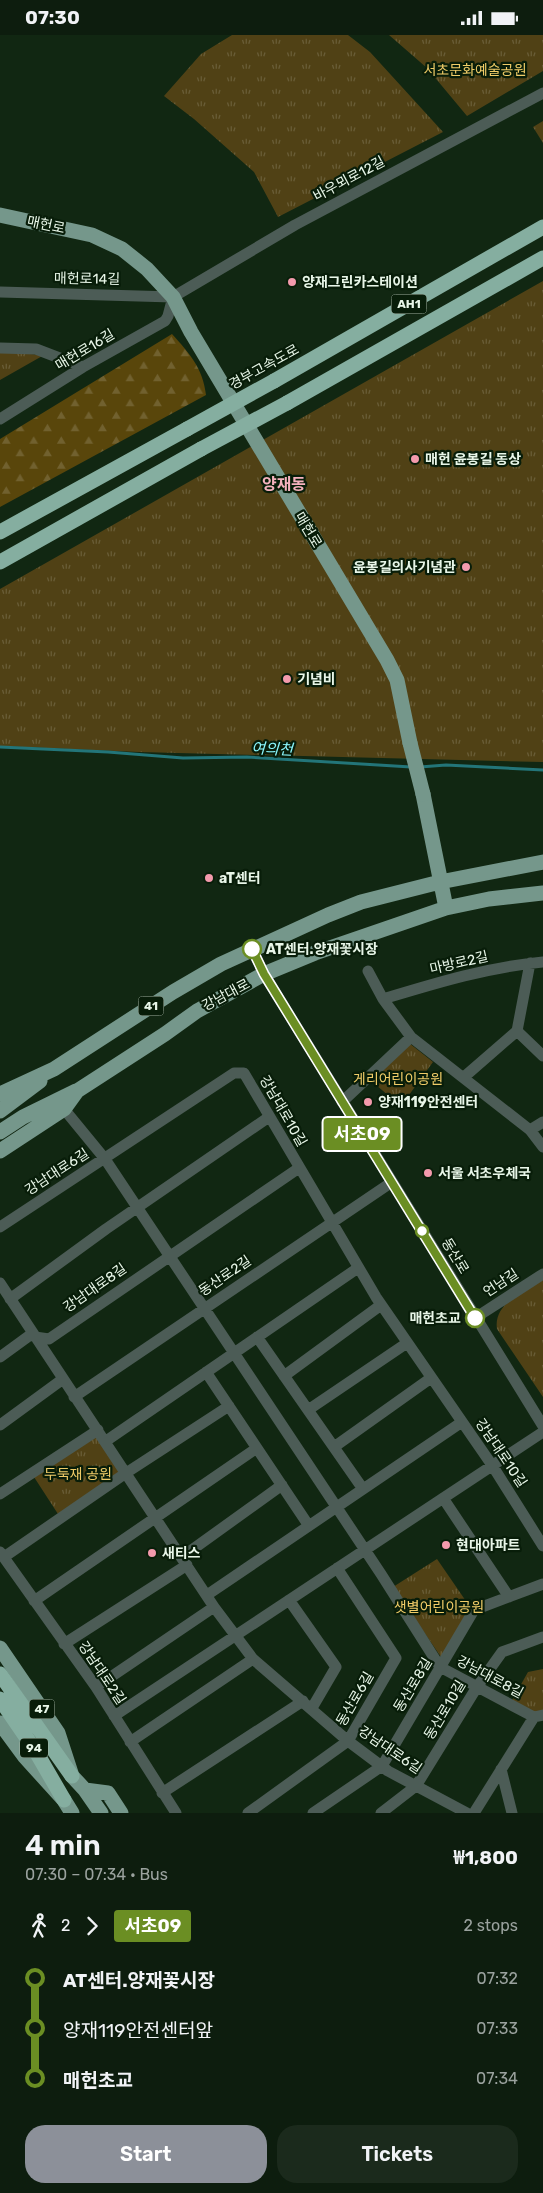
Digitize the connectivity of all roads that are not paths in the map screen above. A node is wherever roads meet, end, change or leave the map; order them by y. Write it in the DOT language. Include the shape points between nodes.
graph roads {
  1 [pos="543,93"];
  2 [pos="0,215"];
  3 [pos="543,227"];
  4 [pos="543,258"];
  5 [pos="0,292"];
  6 [pos="173,297"];
  7 [pos="0,348"];
  8 [pos="83,367"];
  9 [pos="0,419"];
  10 [pos="0,532"];
  11 [pos="0,562"];
  12 [pos="543,862"];
  13 [pos="440,882"];
  14 [pos="543,893"];
  15 [pos="446,908"];
  16 [pos="252,949"];
  17 [pos="543,962"];
  18 [pos="530,963"];
  19 [pos="368,971"];
  20 [pos="264,974"];
  21 [pos="383,999"];
  22 [pos="517,1031"];
  23 [pos="411,1037"];
  24 [pos="543,1056"];
  25 [pos="54,1069"];
  26 [pos="464,1077"];
  27 [pos="77,1091"];
  28 [pos="0,1093"];
  29 [pos="342,1102"];
  30 [pos="64,1109"];
  31 [pos="0,1111"];
  32 [pos="269,1117"];
  33 [pos="543,1123"];
  34 [pos="530,1130"];
  35 [pos="0,1132"];
  36 [pos="543,1147"];
  37 [pos="0,1151"];
  38 [pos="105,1159"];
  39 [pos="299,1168"];
  40 [pos="392,1181"];
  41 [pos="137,1207"];
  42 [pos="333,1222"];
  43 [pos="0,1227"];
  44 [pos="169,1255"];
  45 [pos="358,1268"];
  46 [pos="543,1274"];
  47 [pos="1,1287"];
  48 [pos="10,1299"];
  49 [pos="381,1305"];
  50 [pos="203,1309"];
  51 [pos="475,1318"];
  52 [pos="34,1335"];
  53 [pos="257,1337"];
  54 [pos="408,1343"];
  55 [pos="233,1353"];
  56 [pos="0,1357"];
  57 [pos="206,1372"];
  58 [pos="284,1376"];
  59 [pos="431,1378"];
  60 [pos="63,1379"];
  61 [pos="74,1397"];
  62 [pos="229,1407"];
  63 [pos="308,1409"];
  64 [pos="462,1422"];
  65 [pos="0,1425"];
  66 [pos="543,1426"];
  67 [pos="98,1430"];
  68 [pos="543,1431"];
  69 [pos="106,1441"];
  70 [pos="334,1447"];
  71 [pos="257,1448"];
  72 [pos="492,1465"];
  73 [pos="126,1473"];
  74 [pos="282,1485"];
  75 [pos="364,1489"];
  76 [pos="0,1494"];
  77 [pos="443,1498"];
  78 [pos="336,1508"];
  79 [pos="154,1517"];
  80 [pos="309,1526"];
  81 [pos="543,1546"];
  82 [pos="365,1550"];
  83 [pos="2,1554"];
  84 [pos="184,1561"];
  85 [pos="337,1568"];
  86 [pos="543,1584"];
  87 [pos="207,1595"];
  88 [pos="509,1597"];
  89 [pos="289,1600"];
  90 [pos="34,1601"];
  91 [pos="214,1607"];
  92 [pos="234,1636"];
  93 [pos="543,1637"];
  94 [pos="64,1644"];
  95 [pos="0,1648"];
  96 [pos="253,1659"];
  97 [pos="440,1667"];
  98 [pos="0,1674"];
  99 [pos="96,1687"];
  100 [pos="477,1687"];
  101 [pos="0,1699"];
  102 [pos="307,1704"];
  103 [pos="114,1716"];
  104 [pos="538,1716"];
  105 [pos="0,1723"];
  106 [pos="348,1741"];
  107 [pos="130,1742"];
  108 [pos="382,1766"];
  109 [pos="501,1769"];
  110 [pos="72,1776"];
  111 [pos="416,1786"];
  112 [pos="85,1790"];
  113 [pos="162,1793"];
  114 [pos="64,1800"];
  115 [pos="72,1813"];
  116 [pos="101,1813"];
  117 [pos="121,1813"];
  118 [pos="176,1813"];
  119 [pos="248,1813"];
  120 [pos="313,1813"];
  121 [pos="382,1813"];
  122 [pos="467,1813"];
  123 [pos="474,1813"];
  124 [pos="512,1813"];
  1 -- 6 [label="street, 바우뫼로12길" via="295,225"];
  2 -- 6 [label="main road, 매헌로" via="92,235 129,254"];
  3 -- 10 [label="highway, 경부고속도로 / AH1, bridge" via="274,381"];
  4 -- 11 [label="highway, AH1, bridge"];
  5 -- 6 [label="street, 매헌로14길"];
  6 -- 8 [label="street, 매헌로16길" via="165,321"];
  6 -- 13 [label="main road, 매헌로, bridge" via="397,680"];
  7 -- 8 [label="street" via="36,349"];
  8 -- 9 [label="street, 매헌로16길"];
  12 -- 13 [label="main road, 강남대로 / 41"];
  13 -- 15 [label="main road, 매헌로"];
  13 -- 16 [label="main road, 강남대로 / 41" via="361,902"];
  14 -- 15 [label="main road, 강남대로 / 41"];
  15 -- 20 [label="main road, 강남대로 / 41"];
  16 -- 20 [label="street, 동산로"];
  16 -- 25 [label="main road, 강남대로 / 41" via="174,992"];
  17 -- 18 [label="street, 마방로2길"];
  18 -- 21 [label="street, 마방로2길" via="454,978"];
  18 -- 22 [label="street"];
  19 -- 21 [label="street"];
  20 -- 27 [label="main road, 강남대로 / 41" via="197,1011"];
  20 -- 29 [label="street, 동산로"];
  21 -- 23 [label="street"];
  22 -- 24 [label="street"];
  22 -- 26 [label="street"];
  23 -- 26 [label="street"];
  23 -- 29 [label="street"];
  25 -- 28 [label="main road, 강남대로"];
  25 -- 31 [label="main road, 41"];
  26 -- 34 [label="street"];
  27 -- 30 [label="main road, 강남대로"];
  27 -- 35 [label="main road, 41"];
  29 -- 40 [label="street, 동산로"];
  30 -- 37 [label="main road, 강남대로"];
  30 -- 38 [label="street, 강남대로8길"];
  32 -- 38 [label="street, 강남대로10길" via="244,1073 234,1073"];
  32 -- 39 [label="street, 강남대로10길"];
  32 -- 41 [label="street"];
  33 -- 34 [label="street"];
  34 -- 36 [label="street"];
  38 -- 41 [label="street, 강남대로8길"];
  38 -- 43 [label="street, 강남대로6길"];
  39 -- 42 [label="street, 강남대로10길"];
  39 -- 44 [label="street, 강남대로8길"];
  40 -- 42 [label="street, 동산로2길"];
  40 -- 51 [label="street, 동산로"];
  41 -- 44 [label="street, 강남대로8길"];
  41 -- 48 [label="street"];
  42 -- 45 [label="street, 강남대로10길"];
  42 -- 50 [label="street, 동산로2길"];
  44 -- 50 [label="street, 강남대로8길"];
  44 -- 52 [label="street, 강남대로8길" via="49,1339"];
  45 -- 49 [label="street, 강남대로10길"];
  45 -- 53 [label="street"];
  46 -- 51 [label="street, 언남길"];
  47 -- 48 [label="street, 강남대로6길"];
  48 -- 52 [label="street, 강남대로6길"];
  49 -- 54 [label="street, 강남대로10길"];
  49 -- 58 [label="street"];
  50 -- 55 [label="street, 강남대로8길"];
  50 -- 61 [label="street, 동산로2길"];
  51 -- 66 [label="street, 동산로"];
  52 -- 56 [label="street"];
  52 -- 60 [label="street, 강남대로6길"];
  53 -- 55 [label="street"];
  53 -- 58 [label="street"];
  54 -- 59 [label="street, 강남대로10길"];
  54 -- 63 [label="street"];
  55 -- 57 [label="street"];
  55 -- 78 [label="street, 강남대로8길"];
  57 -- 62 [label="street"];
  57 -- 69 [label="street"];
  58 -- 63 [label="street"];
  59 -- 64 [label="street, 강남대로10길"];
  59 -- 70 [label="street"];
  60 -- 61 [label="street, 강남대로6길"];
  60 -- 65 [label="street"];
  61 -- 67 [label="street, 강남대로6길"];
  62 -- 71 [label="street"];
  62 -- 73 [label="street"];
  63 -- 70 [label="street"];
  64 -- 72 [label="street, 강남대로10길"];
  64 -- 75 [label="street"];
  67 -- 69 [label="street, 강남대로6길"];
  67 -- 76 [label="street"];
  68 -- 72 [label="street"];
  69 -- 73 [label="street, 강남대로6길"];
  70 -- 75 [label="street"];
  71 -- 74 [label="street"];
  71 -- 79 [label="street"];
  72 -- 77 [label="street"];
  72 -- 81 [label="street, 강남대로10길"];
  73 -- 79 [label="street, 강남대로6길"];
  73 -- 83 [label="street"];
  74 -- 80 [label="street"];
  74 -- 84 [label="street"];
  75 -- 78 [label="street"];
  77 -- 82 [label="street"];
  77 -- 88 [label="street"];
  78 -- 80 [label="street"];
  78 -- 82 [label="street, 강남대로8길"];
  79 -- 84 [label="street, 강남대로6길"];
  79 -- 90 [label="street"];
  80 -- 87 [label="street"];
  82 -- 85 [label="street"];
  82 -- 97 [label="street, 강남대로8길"];
  83 -- 90 [label="street, 강남대로2길"];
  84 -- 87 [label="street, 강남대로6길"];
  84 -- 94 [label="street"];
  85 -- 89 [label="street"];
  85 -- 106 [label="street, 동산로6길" via="396,1658"];
  86 -- 88 [label="street, 동산로8길"];
  87 -- 91 [label="street, 강남대로6길"];
  88 -- 97 [label="street, 동산로8길" via="474,1610"];
  89 -- 92 [label="street"];
  89 -- 102 [label="street" via="336,1667"];
  90 -- 94 [label="street, 강남대로2길"];
  91 -- 92 [label="street, 강남대로6길"];
  91 -- 99 [label="street"];
  92 -- 96 [label="street, 강남대로6길"];
  92 -- 103 [label="street"];
  93 -- 100 [label="street, 동산로10길" via="502,1652"];
  94 -- 99 [label="street, 강남대로2길"];
  95 -- 110 [label="main road, 47" via="58,1733"];
  96 -- 102 [label="street, 강남대로6길"];
  96 -- 107 [label="street"];
  97 -- 100 [label="street, 강남대로8길"];
  97 -- 108 [label="street, 동산로8길"];
  98 -- 110 [label="highway, 94"];
  99 -- 103 [label="street, 강남대로2길"];
  100 -- 104 [label="street, 강남대로8길"];
  100 -- 111 [label="street, 동산로10길"];
  101 -- 114 [label="highway, 94"];
  102 -- 106 [label="street, 강남대로6길"];
  102 -- 113 [label="street"];
  103 -- 107 [label="street, 강남대로2길"];
  104 -- 109 [label="street"];
  105 -- 114 [label="main road" via="25,1757"];
  106 -- 108 [label="street, 강남대로6길"];
  106 -- 119 [label="street, 동산로6길"];
  107 -- 113 [label="street, 강남대로2길"];
  108 -- 111 [label="street, 강남대로6길"];
  108 -- 120 [label="street, 동산로8길"];
  109 -- 123 [label="street"];
  109 -- 124 [label="street"];
  110 -- 112 [label="main road, 47"];
  111 -- 121 [label="street, 동산로10길"];
  111 -- 122 [label="street, 강남대로6길"];
  112 -- 116 [label="main road, 47"];
  112 -- 117 [label="main road" via="108,1793"];
  113 -- 118 [label="street, 강남대로2길"];
  114 -- 115 [label="main road"];
}
